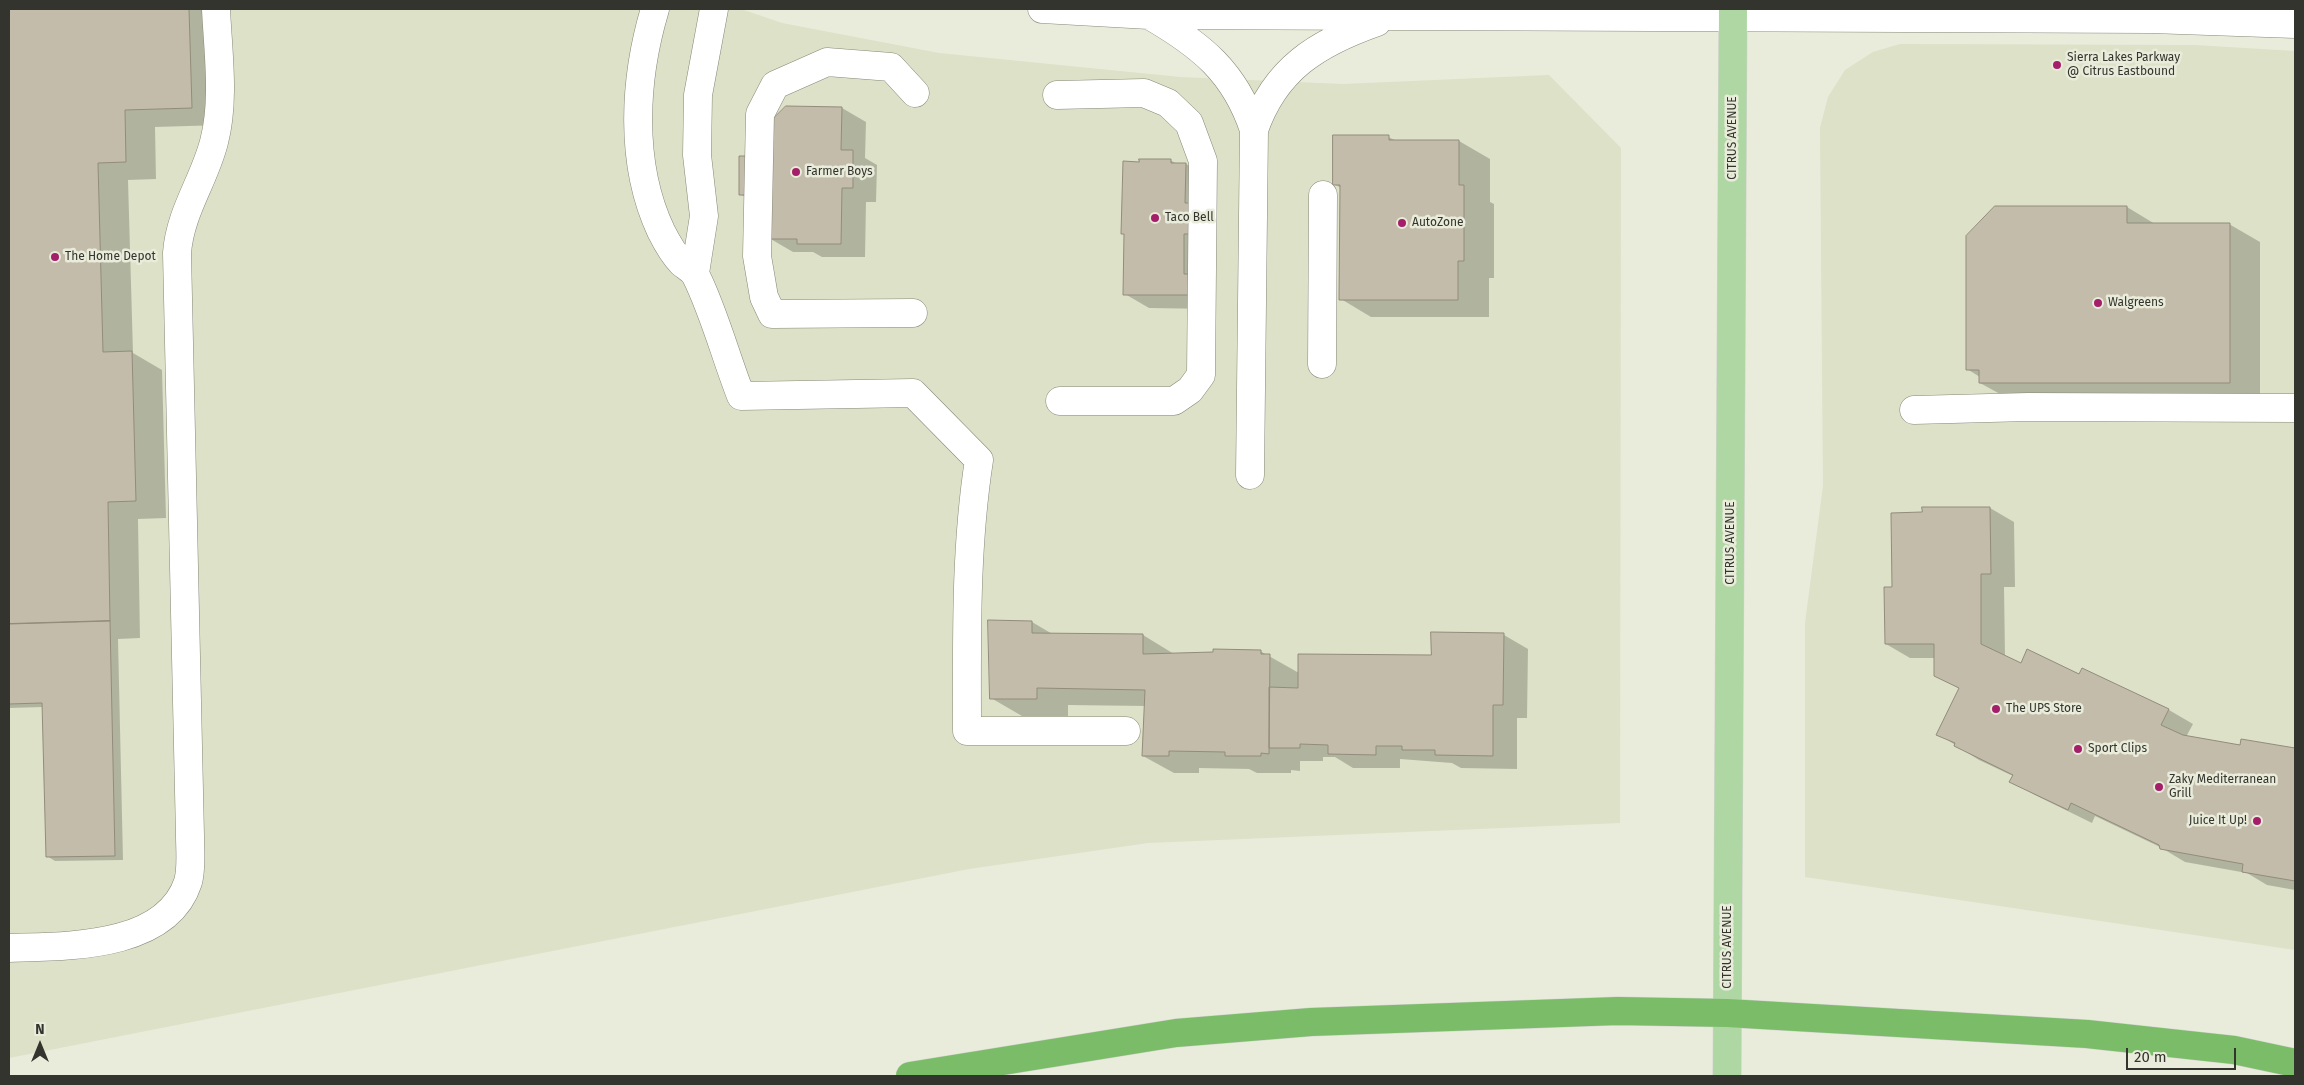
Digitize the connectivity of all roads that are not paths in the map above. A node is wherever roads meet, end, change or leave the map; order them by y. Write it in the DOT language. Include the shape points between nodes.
graph roads {
  1 [pos="216,9"];
  2 [pos="655,9"];
  3 [pos="714,9"];
  4 [pos="1042,9"];
  5 [pos="1733,13"];
  6 [pos="1149,15"];
  7 [pos="1390,17"];
  8 [pos="2295,24"];
  9 [pos="914,93"];
  10 [pos="1057,95"];
  11 [pos="1254,130"];
  12 [pos="1323,195"];
  13 [pos="695,273"];
  14 [pos="914,313"];
  15 [pos="1322,364"];
  16 [pos="1060,401"];
  17 [pos="2295,408"];
  18 [pos="1914,410"];
  19 [pos="1250,474"];
  20 [pos="1126,731"];
  21 [pos="9,948"];
  22 [pos="1727,1013"];
  23 [pos="2295,1063"];
  24 [pos="910,1076"];
  25 [pos="1727,1076"];
  1 -- 21 [label="street" via="218,126 208,160 183,217 177,253 190,836 188,882 178,903 161,920 138,932 76,944"];
  2 -- 13 [label="street" via="638,114 642,164 661,231 671,249"];
  3 -- 13 [label="street" via="698,95 697,156 704,216"];
  4 -- 6 [label="street"];
  5 -- 7 [label="street"];
  5 -- 8 [label="street"];
  5 -- 22 [label="main road, CITRUS AVENUE"];
  6 -- 7 [label="street"];
  6 -- 11 [label="street" via="1209,55 1236,88"];
  7 -- 11 [label="street" via="1326,44 1299,62 1269,94"];
  9 -- 14 [label="street" via="891,68 827,62 775,85 760,114 757,256 764,297 772,314"];
  10 -- 16 [label="street" via="1144,93 1168,103 1189,123 1203,161 1201,375 1190,390 1174,401"];
  11 -- 19 [label="street"];
  12 -- 15 [label="street"];
  13 -- 20 [label="street" via="741,396 913,393 978,460 967,575 967,731"];
  17 -- 18 [label="street"];
  22 -- 23 [label="highway" via="2087,1034 2234,1050"];
  22 -- 24 [label="highway" via="1618,1011 1311,1022 1176,1033"];
  22 -- 25 [label="main road, CITRUS AVENUE"];
}
